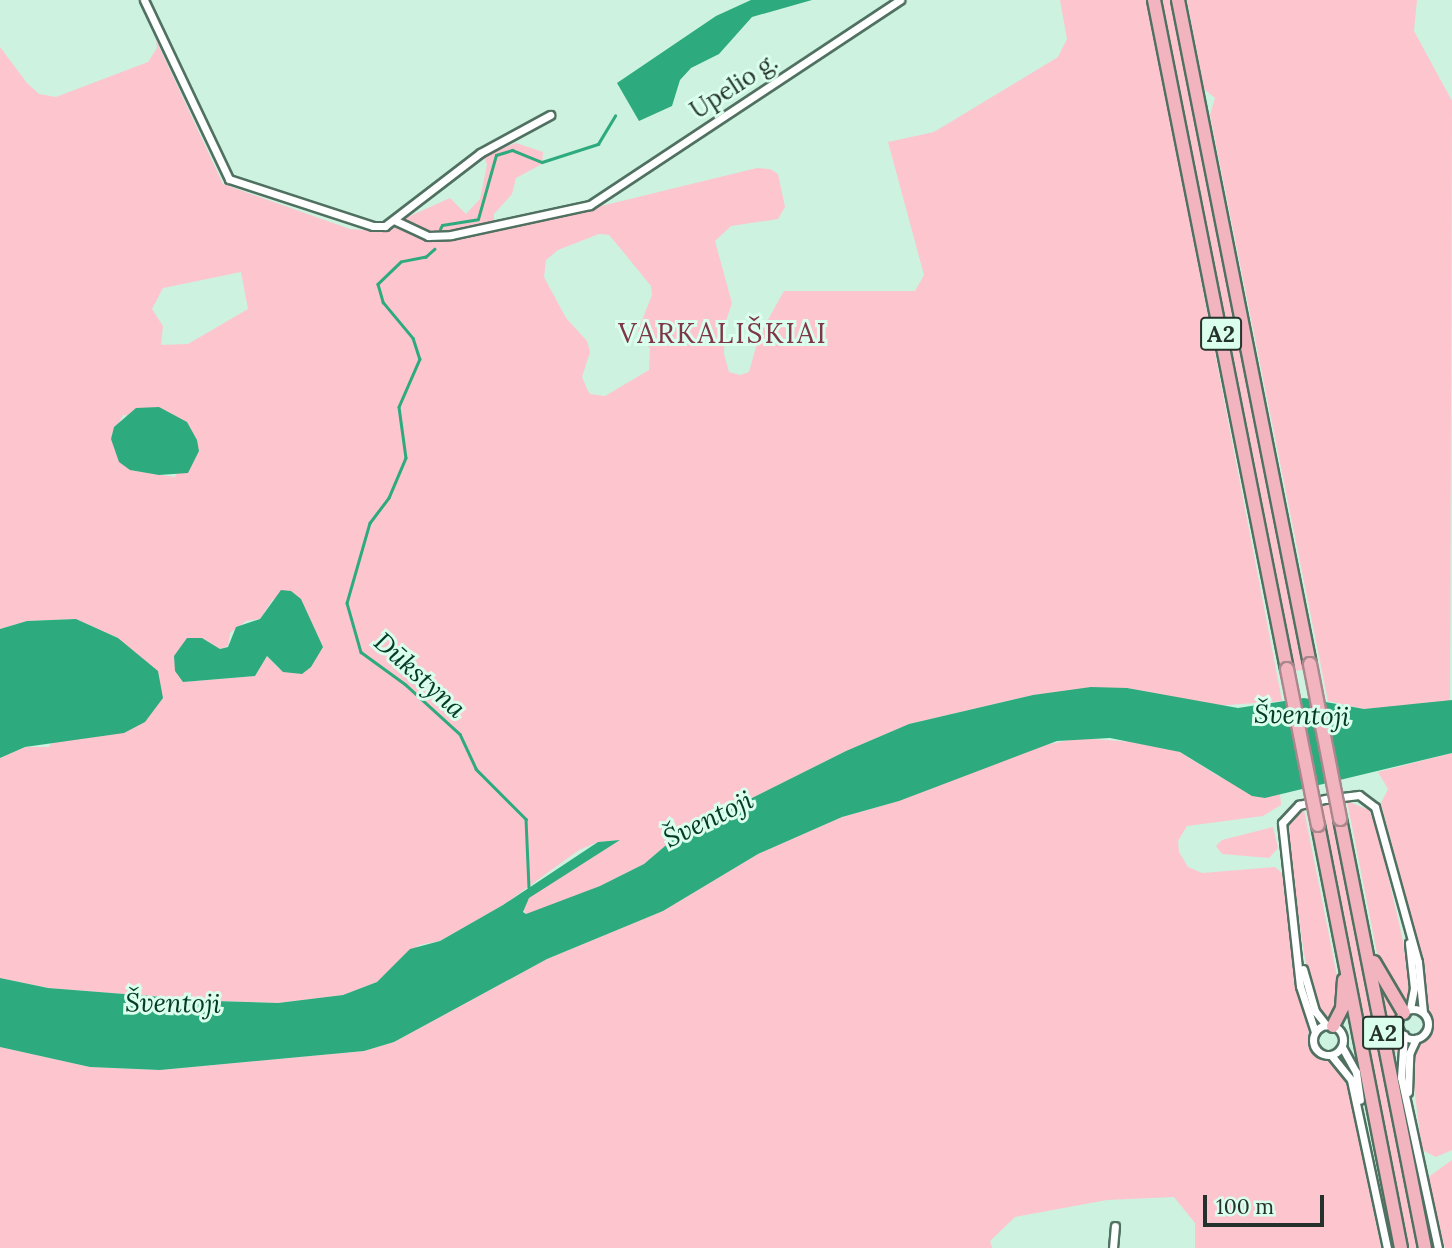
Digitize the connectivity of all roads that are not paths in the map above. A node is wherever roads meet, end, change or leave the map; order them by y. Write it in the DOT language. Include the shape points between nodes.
graph roads {
  1 [pos="144,0"];
  2 [pos="900,0"];
  3 [pos="1154,0"];
  4 [pos="1178,0"];
  5 [pos="550,115"];
  6 [pos="394,219"];
  7 [pos="1363,935"];
  8 [pos="1409,942"];
  9 [pos="1300,962"];
  10 [pos="1345,962"];
  11 [pos="1407,1011"];
  12 [pos="1423,1012"];
  13 [pos="1330,1025"];
  14 [pos="1315,1032"];
  15 [pos="1404,1035"];
  16 [pos="1416,1039"];
  17 [pos="1342,1046"];
  18 [pos="1331,1055"];
  19 [pos="1409,1110"];
  20 [pos="1361,1118"];
  21 [pos="1115,1226"];
  22 [pos="1114,1248"];
  23 [pos="1387,1248"];
  24 [pos="1401,1248"];
  25 [pos="1425,1248"];
  26 [pos="1438,1248"];
  1 -- 6 [label="street" via="229,179 373,226 385,226"];
  2 -- 6 [label="street, Upelio g." via="590,205 451,235 428,236"];
  3 -- 10 [label="highway, A2, bridge"];
  4 -- 7 [label="highway, A2, bridge"];
  5 -- 6 [label="street" via="480,153"];
  7 -- 11 [label="highway" via="1383,983"];
  7 -- 25 [label="highway, A2"];
  8 -- 9 [label="street" via="1376,807 1359,795 1326,799 1299,805 1282,823"];
  8 -- 11 [label="street" via="1414,988"];
  8 -- 12 [label="street" via="1418,962"];
  9 -- 13 [label="street" via="1315,1011"];
  9 -- 14 [label="street" via="1304,1004"];
  10 -- 13 [label="highway" via="1342,1008"];
  10 -- 24 [label="highway, A2"];
  11 -- 12 [label="street"];
  11 -- 15 [label="street" via="1399,1027"];
  12 -- 16 [label="street" via="1427,1030"];
  13 -- 14 [label="street"];
  13 -- 17 [label="street" via="1342,1034"];
  14 -- 18 [label="street" via="1315,1046"];
  15 -- 16 [label="street"];
  15 -- 19 [label="street" via="1400,1069"];
  16 -- 19 [label="street" via="1407,1072"];
  17 -- 18 [label="street"];
  17 -- 20 [label="street" via="1356,1072"];
  18 -- 20 [label="street" via="1347,1070"];
  19 -- 26 [label="street"];
  20 -- 23 [label="street"];
  21 -- 22 [label="street"];
}
